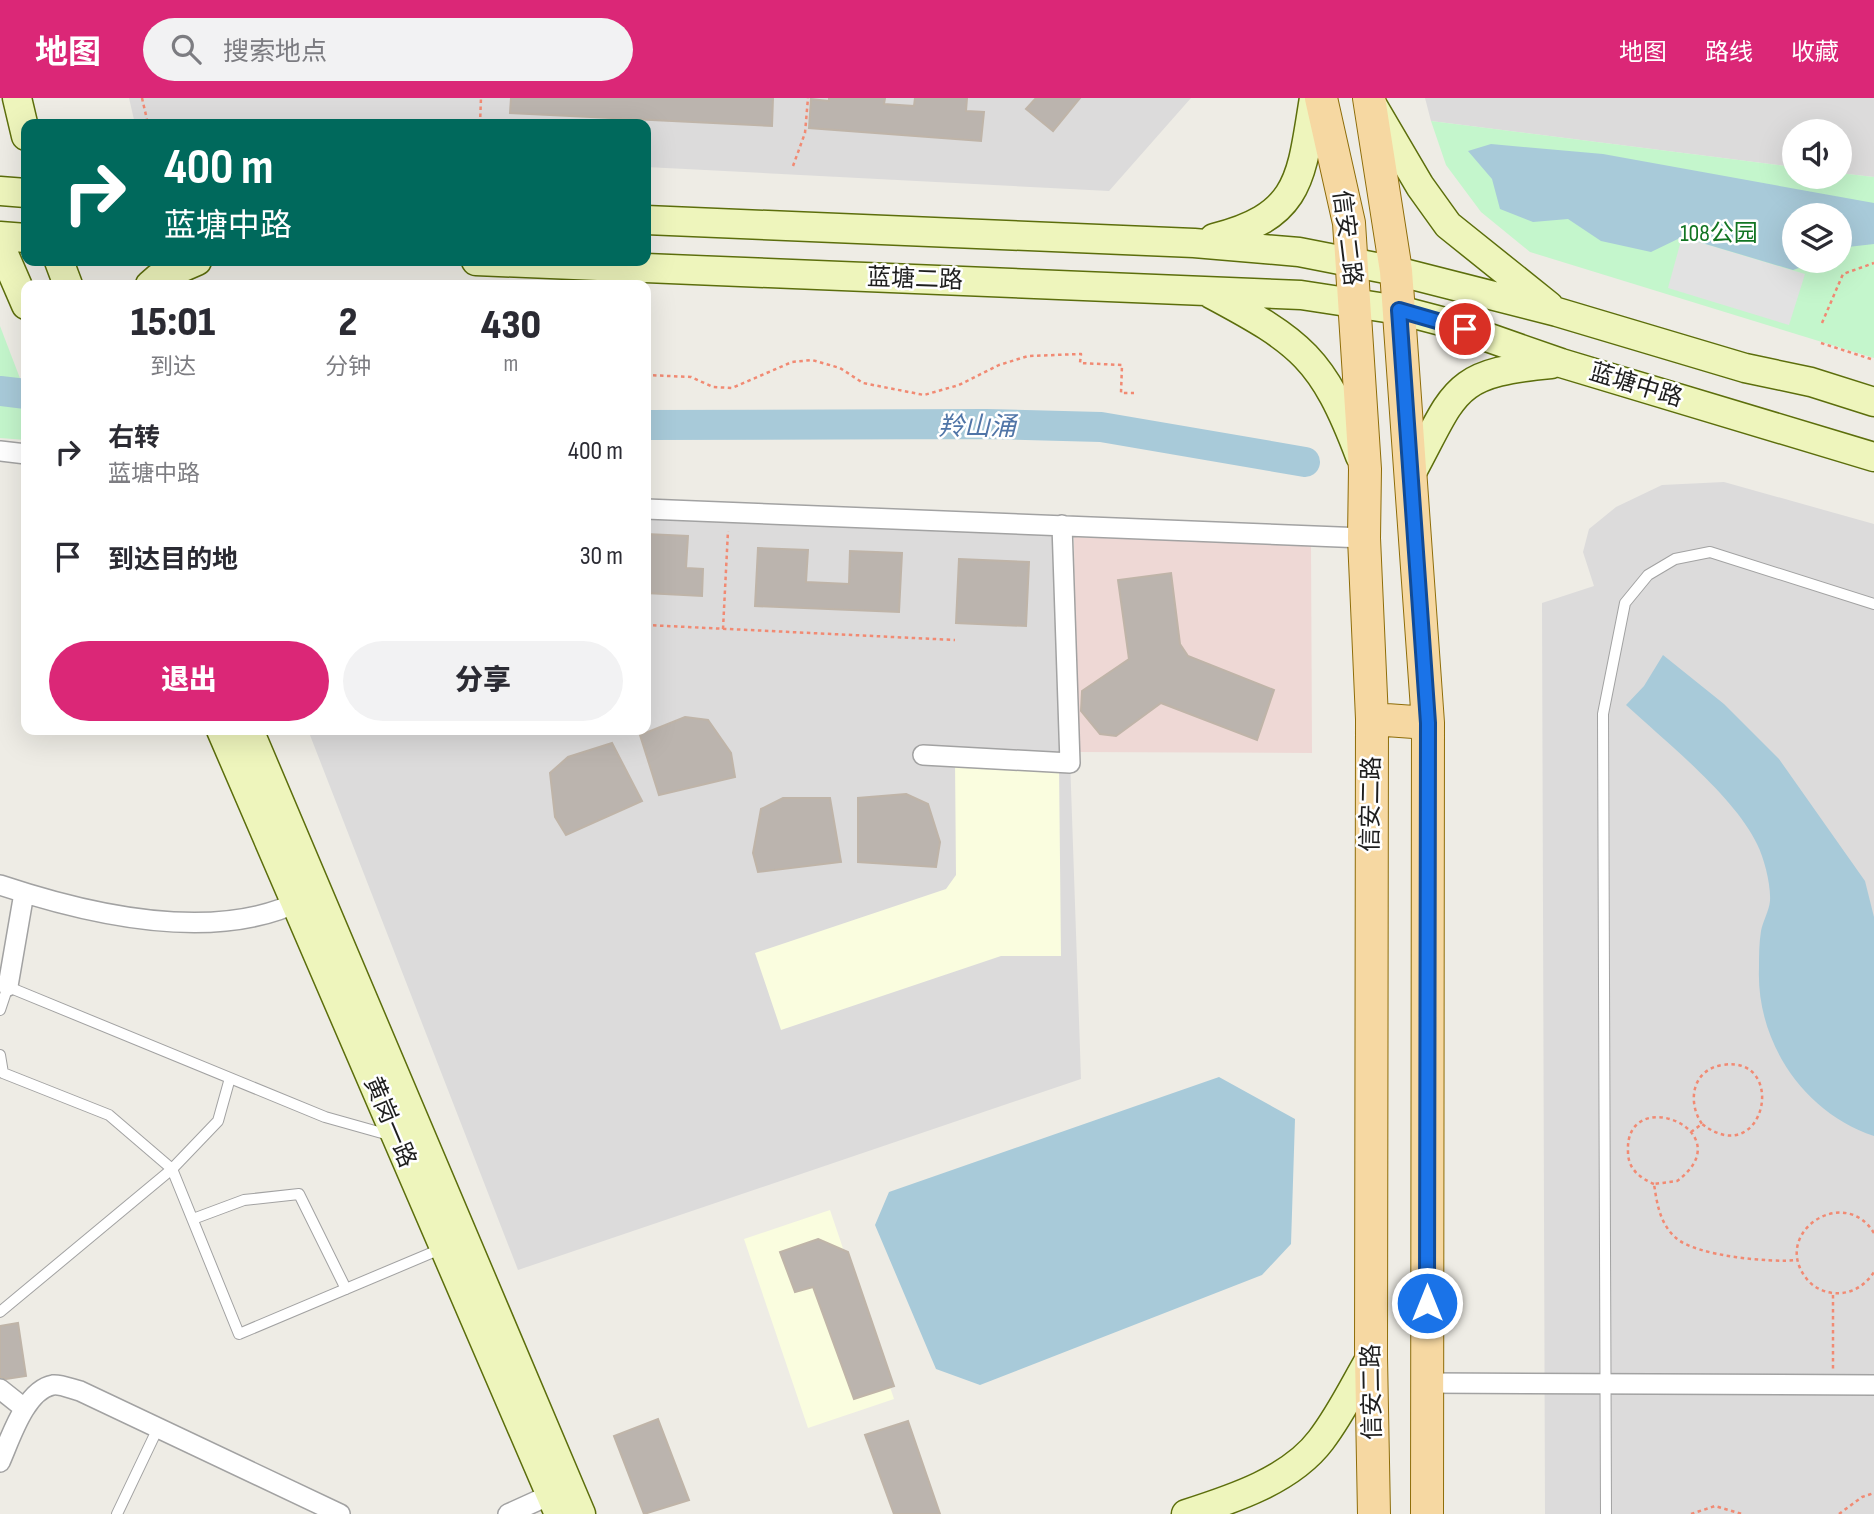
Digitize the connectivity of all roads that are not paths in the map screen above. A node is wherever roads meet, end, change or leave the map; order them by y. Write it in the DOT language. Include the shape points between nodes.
graph roads {
  1 [pos="17,98"];
  2 [pos="1314,98"];
  3 [pos="1321,98"];
  4 [pos="1369,99"];
  5 [pos="22,119"];
  6 [pos="0,191"];
  7 [pos="21,193"];
  8 [pos="651,220"];
  9 [pos="0,236"];
  10 [pos="21,237"];
  11 [pos="1195,243"];
  12 [pos="0,245"];
  13 [pos="1353,264"];
  14 [pos="183,266"];
  15 [pos="597,266"];
  16 [pos="1396,271"];
  17 [pos="158,280"];
  18 [pos="1205,291"];
  19 [pos="21,293"];
  20 [pos="1355,304"];
  21 [pos="1399,310"];
  22 [pos="1557,312"];
  23 [pos="1561,363"];
  24 [pos="1874,402"];
  25 [pos="0,451"];
  26 [pos="21,453"];
  27 [pos="1874,457"];
  28 [pos="1365,469"];
  29 [pos="1412,472"];
  30 [pos="651,509"];
  31 [pos="1062,525"];
  32 [pos="1364,538"];
  33 [pos="1874,604"];
  34 [pos="1373,719"];
  35 [pos="1428,723"];
  36 [pos="224,735"];
  37 [pos="251,735"];
  38 [pos="923,755"];
  39 [pos="0,885"];
  40 [pos="24,893"];
  41 [pos="307,898"];
  42 [pos="4,986"];
  43 [pos="0,1010"];
  44 [pos="0,1055"];
  45 [pos="230,1078"];
  46 [pos="396,1138"];
  47 [pos="172,1169"];
  48 [pos="193,1219"];
  49 [pos="444,1248"];
  50 [pos="346,1289"];
  51 [pos="0,1312"];
  52 [pos="1371,1357"];
  53 [pos="1605,1382"];
  54 [pos="1427,1383"];
  55 [pos="1874,1385"];
  56 [pos="0,1389"];
  57 [pos="24,1408"];
  58 [pos="158,1428"];
  59 [pos="0,1462"];
  60 [pos="554,1504"];
  61 [pos="117,1514"];
  62 [pos="340,1514"];
  63 [pos="508,1514"];
  64 [pos="581,1514"];
  65 [pos="1186,1514"];
  66 [pos="1374,1514"];
  67 [pos="1427,1514"];
  68 [pos="1606,1514"];
  1 -- 5 [label="main road"];
  2 -- 11 [label="main road" via="1296,183 1281,206 1248,229"];
  3 -- 13 [label="main road, 信安二路" via="1349,223"];
  4 -- 16 [label="main road, 信安二路"];
  4 -- 22 [label="main road" via="1448,225"];
  6 -- 7 [label="main road"];
  8 -- 11 [label="main road, 蓝塘二路"];
  9 -- 10 [label="main road"];
  11 -- 13 [label="main road, 蓝塘二路" via="1298,252"];
  12 -- 19 [label="main road"];
  13 -- 16 [label="main road, 蓝塘二路"];
  13 -- 20 [label="main road, 信安二路"];
  14 -- 17 [label="main road"];
  15 -- 18 [label="main road, 蓝塘二路"];
  16 -- 21 [label="main road, 信安二路"];
  16 -- 22 [label="main road, 蓝塘中路"];
  18 -- 20 [label="main road, 蓝塘二路" via="1286,294"];
  18 -- 28 [label="main road" via="1275,329 1306,354 1340,403"];
  20 -- 21 [label="main road, 蓝塘中路"];
  20 -- 28 [label="main road, 信安二路"];
  21 -- 23 [label="main road, 蓝塘中路"];
  21 -- 29 [label="main road, 信安二路"];
  22 -- 24 [label="main road, 蓝塘中路"];
  23 -- 27 [label="main road, 蓝塘中路"];
  23 -- 29 [label="main road" via="1504,368 1463,387 1443,411"];
  25 -- 26 [label="street"];
  28 -- 32 [label="main road, 信安二路"];
  29 -- 35 [label="main road, 信安二路"];
  30 -- 31 [label="street"];
  31 -- 32 [label="street"];
  31 -- 38 [label="street" via="1070,763"];
  32 -- 34 [label="main road, 信安二路"];
  33 -- 53 [label="lane" via="1710,552 1675,559 1648,575 1625,603 1603,714"];
  34 -- 35 [label="main road"];
  34 -- 52 [label="main road, 信安二路"];
  35 -- 54 [label="main road, 信安二路"];
  36 -- 41 [label="main road, 黄岗一路"];
  37 -- 41 [label="main road, 黄岗一路"];
  39 -- 40 [label="street"];
  40 -- 41 [label="street" via="147,919 214,923 250,919"];
  40 -- 42 [label="street"];
  41 -- 46 [label="main road, 黄岗一路"];
  41 -- 64 [label="main road, 黄岗一路"];
  42 -- 43 [label="lane"];
  42 -- 45 [label="lane"];
  44 -- 47 [label="lane" via="3,1073 109,1115"];
  45 -- 46 [label="lane" via="326,1117"];
  45 -- 47 [label="lane" via="218,1122"];
  46 -- 49 [label="main road, 黄岗一路"];
  47 -- 48 [label="lane"];
  47 -- 51 [label="lane"];
  48 -- 50 [label="lane" via="244,1200 299,1194"];
  48 -- 50 [label="lane" via="239,1334"];
  49 -- 50 [label="lane"];
  49 -- 60 [label="main road, 黄岗一路"];
  52 -- 65 [label="main road" via="1321,1440 1300,1461 1254,1488"];
  52 -- 66 [label="main road, 信安二路"];
  53 -- 54 [label="street"];
  53 -- 55 [label="street"];
  53 -- 68 [label="lane"];
  54 -- 67 [label="main road, 信安二路"];
  56 -- 57 [label="street"];
  57 -- 58 [label="street" via="54,1385 80,1391"];
  57 -- 59 [label="street"];
  58 -- 61 [label="lane"];
  58 -- 62 [label="street"];
  60 -- 63 [label="street"];
}
